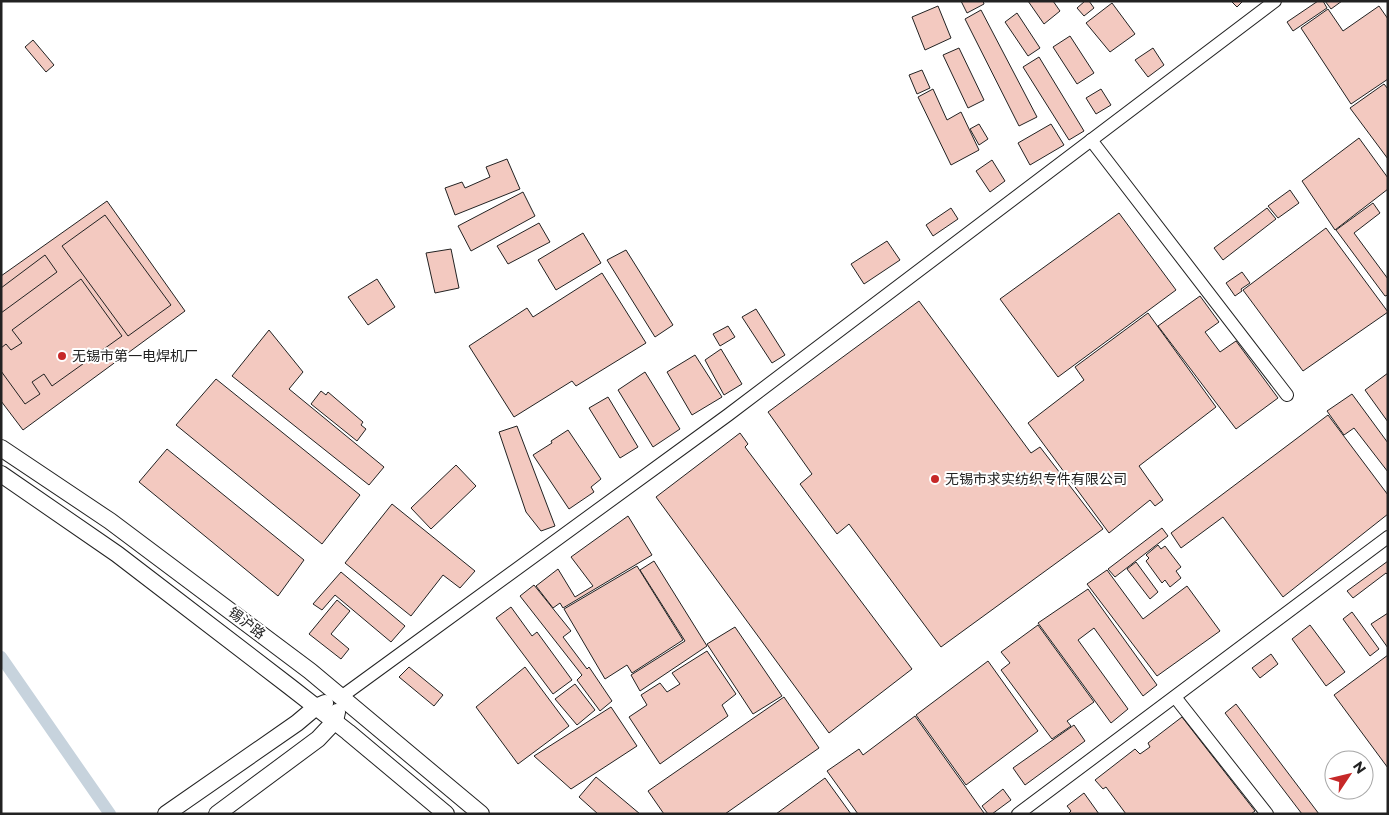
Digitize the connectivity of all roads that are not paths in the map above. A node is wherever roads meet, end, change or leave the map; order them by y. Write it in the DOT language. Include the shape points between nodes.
graph roads {
  1 [pos="1275,1"];
  2 [pos="1091,140"];
  3 [pos="1287,395"];
  4 [pos="1,448"];
  5 [pos="1,474"];
  6 [pos="1388,537"];
  7 [pos="1175,696"];
  8 [pos="341,697"];
  9 [pos="316,707"];
  10 [pos="335,721"];
  11 [pos="166,814"];
  12 [pos="216,814"];
  13 [pos="446,814"];
  14 [pos="481,814"];
  15 [pos="1018,814"];
  16 [pos="1267,814"];
  1 -- 2 [label="street"];
  2 -- 3 [label="street"];
  2 -- 8 [label="street" via="728,415"];
  4 -- 8 [label="main road, 锡沪路" via="110,521"];
  5 -- 9 [label="main road, 锡沪路" via="117,554"];
  6 -- 7 [label="street"];
  7 -- 15 [label="street"];
  7 -- 16 [label="street"];
  8 -- 9 [label="main road"];
  8 -- 10 [label="main road"];
  8 -- 14 [label="main road, 锡沪路"];
  9 -- 10 [label="main road, 锡沪路"];
  9 -- 11 [label="main road"];
  10 -- 12 [label="main road" via="318,739"];
  10 -- 13 [label="main road, 锡沪路"];
}
